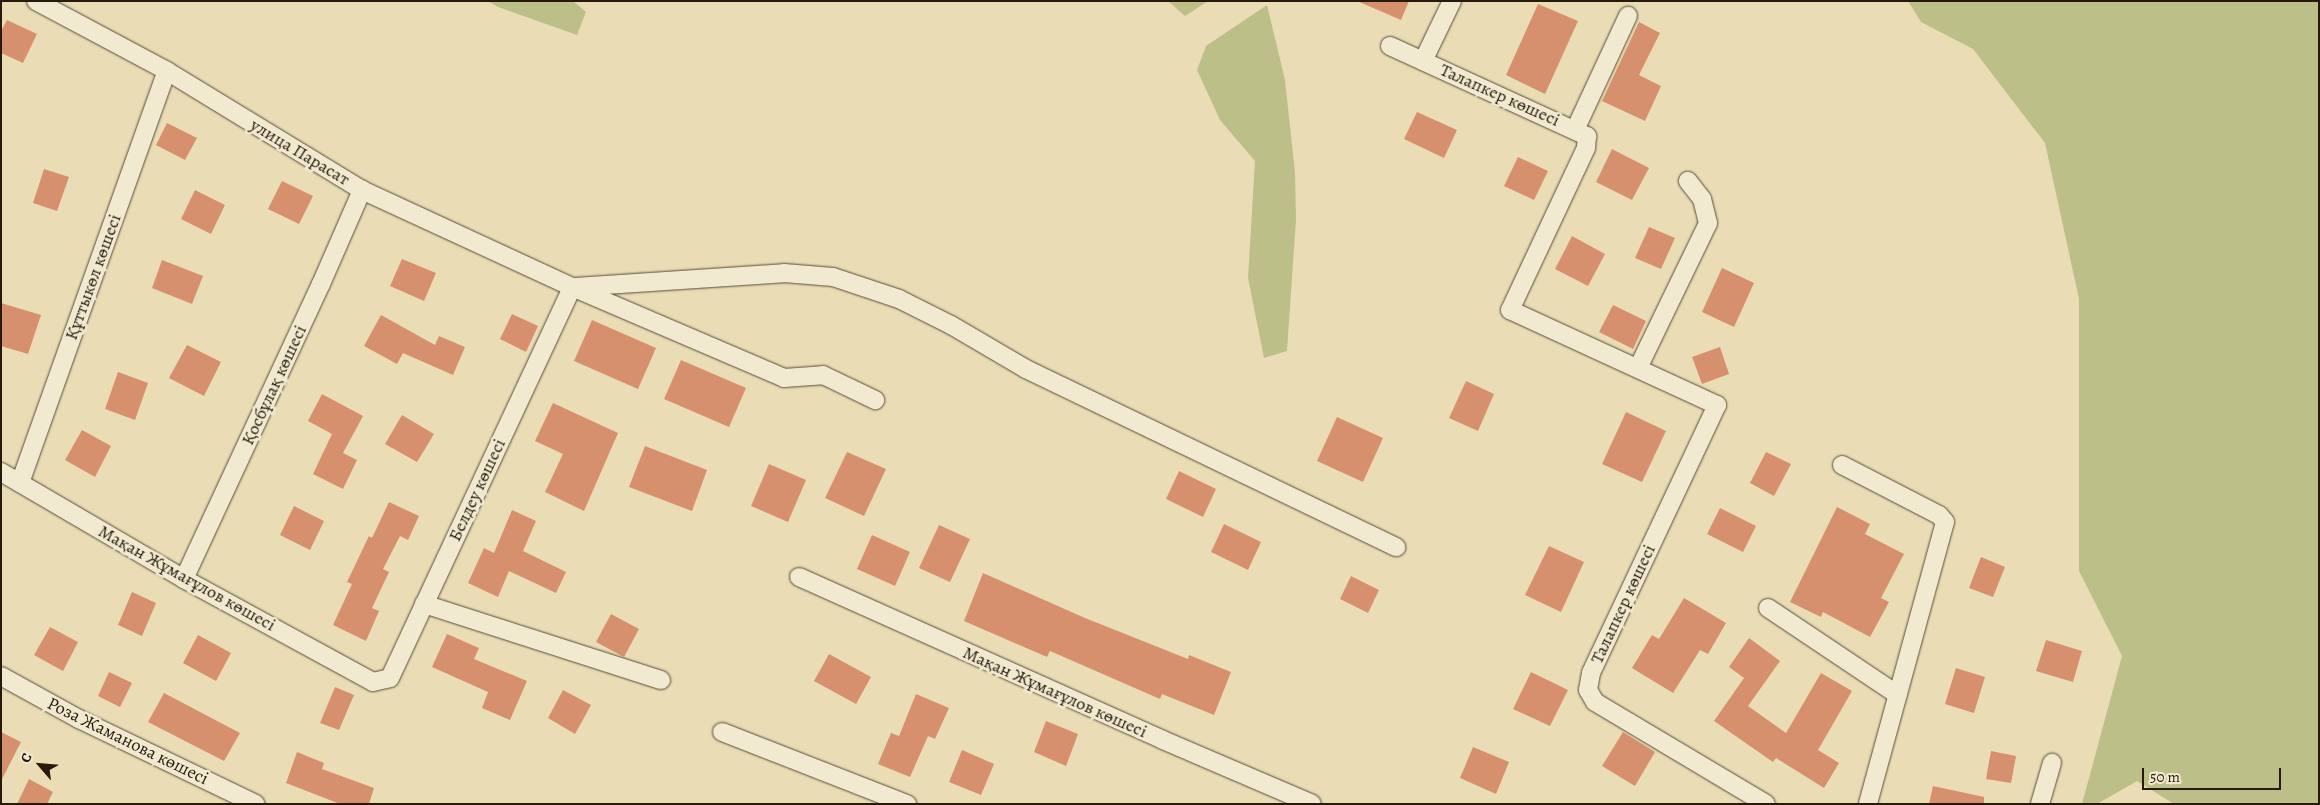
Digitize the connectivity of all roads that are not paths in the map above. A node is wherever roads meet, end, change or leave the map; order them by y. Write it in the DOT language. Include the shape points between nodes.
graph roads {
  1 [pos="36,1"];
  2 [pos="1452,1"];
  3 [pos="1628,16"];
  4 [pos="1390,46"];
  5 [pos="1424,61"];
  6 [pos="167,71"];
  7 [pos="1576,130"];
  8 [pos="1688,181"];
  9 [pos="362,190"];
  10 [pos="572,287"];
  11 [pos="1638,368"];
  12 [pos="876,400"];
  13 [pos="1842,465"];
  14 [pos="1,472"];
  15 [pos="20,483"];
  16 [pos="1396,547"];
  17 [pos="799,577"];
  18 [pos="184,579"];
  19 [pos="424,604"];
  20 [pos="1768,608"];
  21 [pos="1,676"];
  22 [pos="662,680"];
  23 [pos="373,682"];
  24 [pos="1898,695"];
  25 [pos="722,732"];
  26 [pos="2052,764"];
  27 [pos="256,804"];
  28 [pos="907,804"];
  29 [pos="1312,804"];
  30 [pos="1766,804"];
  31 [pos="1868,804"];
  32 [pos="2040,804"];
  1 -- 6 [label="street, улица Парасат"];
  2 -- 5 [label="street, Талапкер көшесі"];
  3 -- 7 [label="street, Талапкер көшесі"];
  4 -- 5 [label="street, Талапкер көшесі"];
  5 -- 7 [label="street, Талапкер көшесі"];
  6 -- 9 [label="street, улица Парасат"];
  6 -- 15 [label="street, Құттыкөл көшесі"];
  7 -- 11 [label="street, Талапкер көшесі" via="1587,136 1586,148 1510,310"];
  8 -- 11 [label="street" via="1702,199 1708,223"];
  9 -- 10 [label="street, улица Парасат"];
  9 -- 18 [label="street, Қосбұлақ көшесі"];
  10 -- 12 [label="street, улица Парасат" via="784,378 823,375"];
  10 -- 16 [label="street" via="784,273 833,277 908,304 1026,368"];
  10 -- 19 [label="street, Белдеу көшесі"];
  11 -- 30 [label="street, Талапкер көшесі" via="1717,405 1591,673 1588,690 1594,702"];
  13 -- 24 [label="street" via="1939,515 1945,522"];
  14 -- 15 [label="street, Мақан Жұмағұлов көшесі"];
  15 -- 18 [label="street, Мақан Жұмағұлов көшесі"];
  17 -- 29 [label="street, Мақан Жұмағұлов көшесі"];
  18 -- 23 [label="street, Мақан Жұмағұлов көшесі"];
  19 -- 22 [label="street"];
  19 -- 23 [label="street, Белдеу көшесі" via="390,678"];
  20 -- 24 [label="street"];
  21 -- 27 [label="street, Роза Жаманова көшесі" via="79,719"];
  24 -- 31 [label="street"];
  25 -- 28 [label="street"];
  26 -- 32 [label="street"];
}
